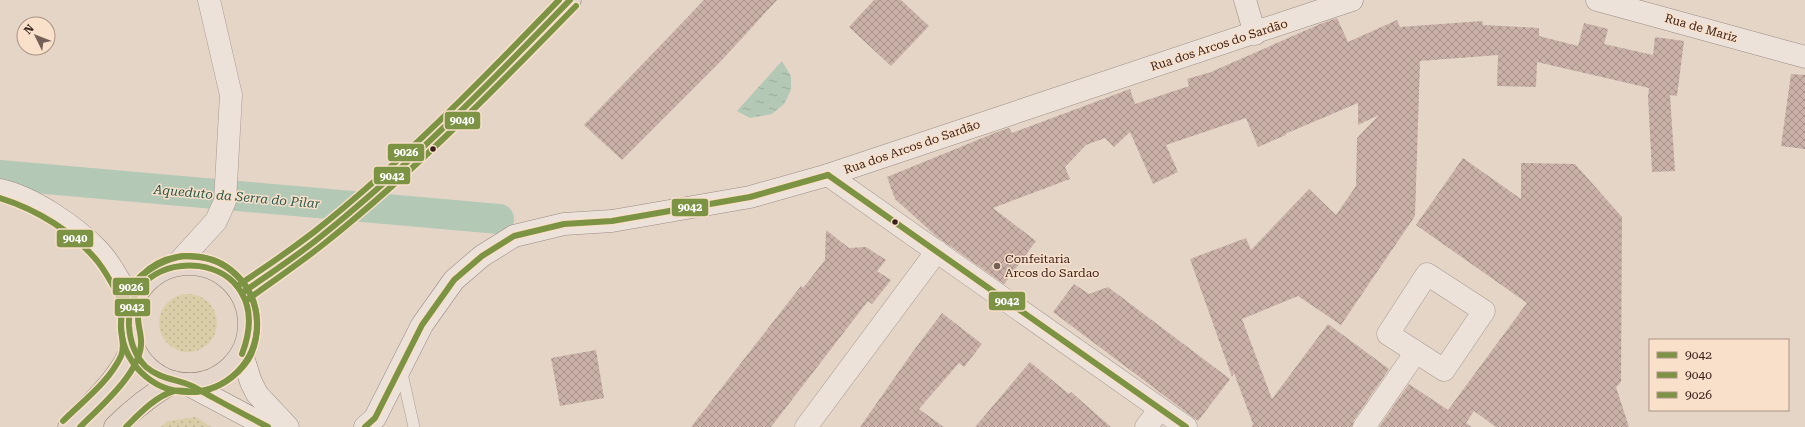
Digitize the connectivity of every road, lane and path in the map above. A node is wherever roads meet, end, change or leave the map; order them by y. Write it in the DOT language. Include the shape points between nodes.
graph roads {
  1 [pos="209,0"];
  2 [pos="570,0"];
  3 [pos="1245,0"];
  4 [pos="1352,0"];
  5 [pos="1597,0"];
  6 [pos="1255,34"];
  7 [pos="1805,57"];
  8 [pos="828,175"];
  9 [pos="0,190"];
  10 [pos="937,251"];
  11 [pos="176,265"];
  12 [pos="242,293"];
  13 [pos="132,303"];
  14 [pos="133,345"];
  15 [pos="1416,352"];
  16 [pos="242,354"];
  17 [pos="401,367"];
  18 [pos="180,383"];
  19 [pos="1160,409"];
  20 [pos="69,427"];
  21 [pos="115,427"];
  22 [pos="268,427"];
  23 [pos="288,427"];
  24 [pos="365,427"];
  25 [pos="414,427"];
  26 [pos="806,427"];
  27 [pos="1146,427"];
  28 [pos="1186,427"];
  29 [pos="1364,427"];
  1 -- 11 [label="main road" via="231,95 225,201 216,221"];
  2 -- 12 [label="main road" via="474,98 410,158 320,237"];
  3 -- 6 [label="main road"];
  4 -- 6 [label="main road, Rua dos Arcos do Sardão"];
  5 -- 7 [label="main road, Rua de Mariz"];
  6 -- 8 [label="main road, Rua dos Arcos do Sardão"];
  8 -- 10 [label="main road"];
  8 -- 17 [label="main road, Rua dos Arcos do Sardão" via="750,197 612,221 564,224 514,236 482,256 454,280 422,325"];
  9 -- 13 [label="main road" via="44,209 76,231 100,252"];
  10 -- 19 [label="main road"];
  10 -- 26 [label="main road"];
  11 -- 12 [label="main road" via="201,264 213,268 224,274"];
  11 -- 13 [label="main road" via="157,273 142,286"];
  12 -- 16 [label="main road" via="249,316 248,336"];
  13 -- 14 [label="main road" via="129,325"];
  14 -- 18 [label="main road" via="148,369 160,377"];
  14 -- 20 [label="main road" via="117,376"];
  15 -- 15 [label="main road" via="1444,370 1484,311 1427,274 1388,334"];
  15 -- 29 [label="main road"];
  16 -- 18 [label="main road" via="232,367 219,377 204,383"];
  16 -- 23 [label="main road" via="257,394"];
  17 -- 24 [label="main road, Rua dos Arcos do Sardão" via="375,418"];
  17 -- 25 [label="lane"];
  18 -- 21 [label="main road" via="149,396"];
  18 -- 22 [label="main road"];
  19 -- 27 [label="main road"];
  19 -- 28 [label="main road"];
}
